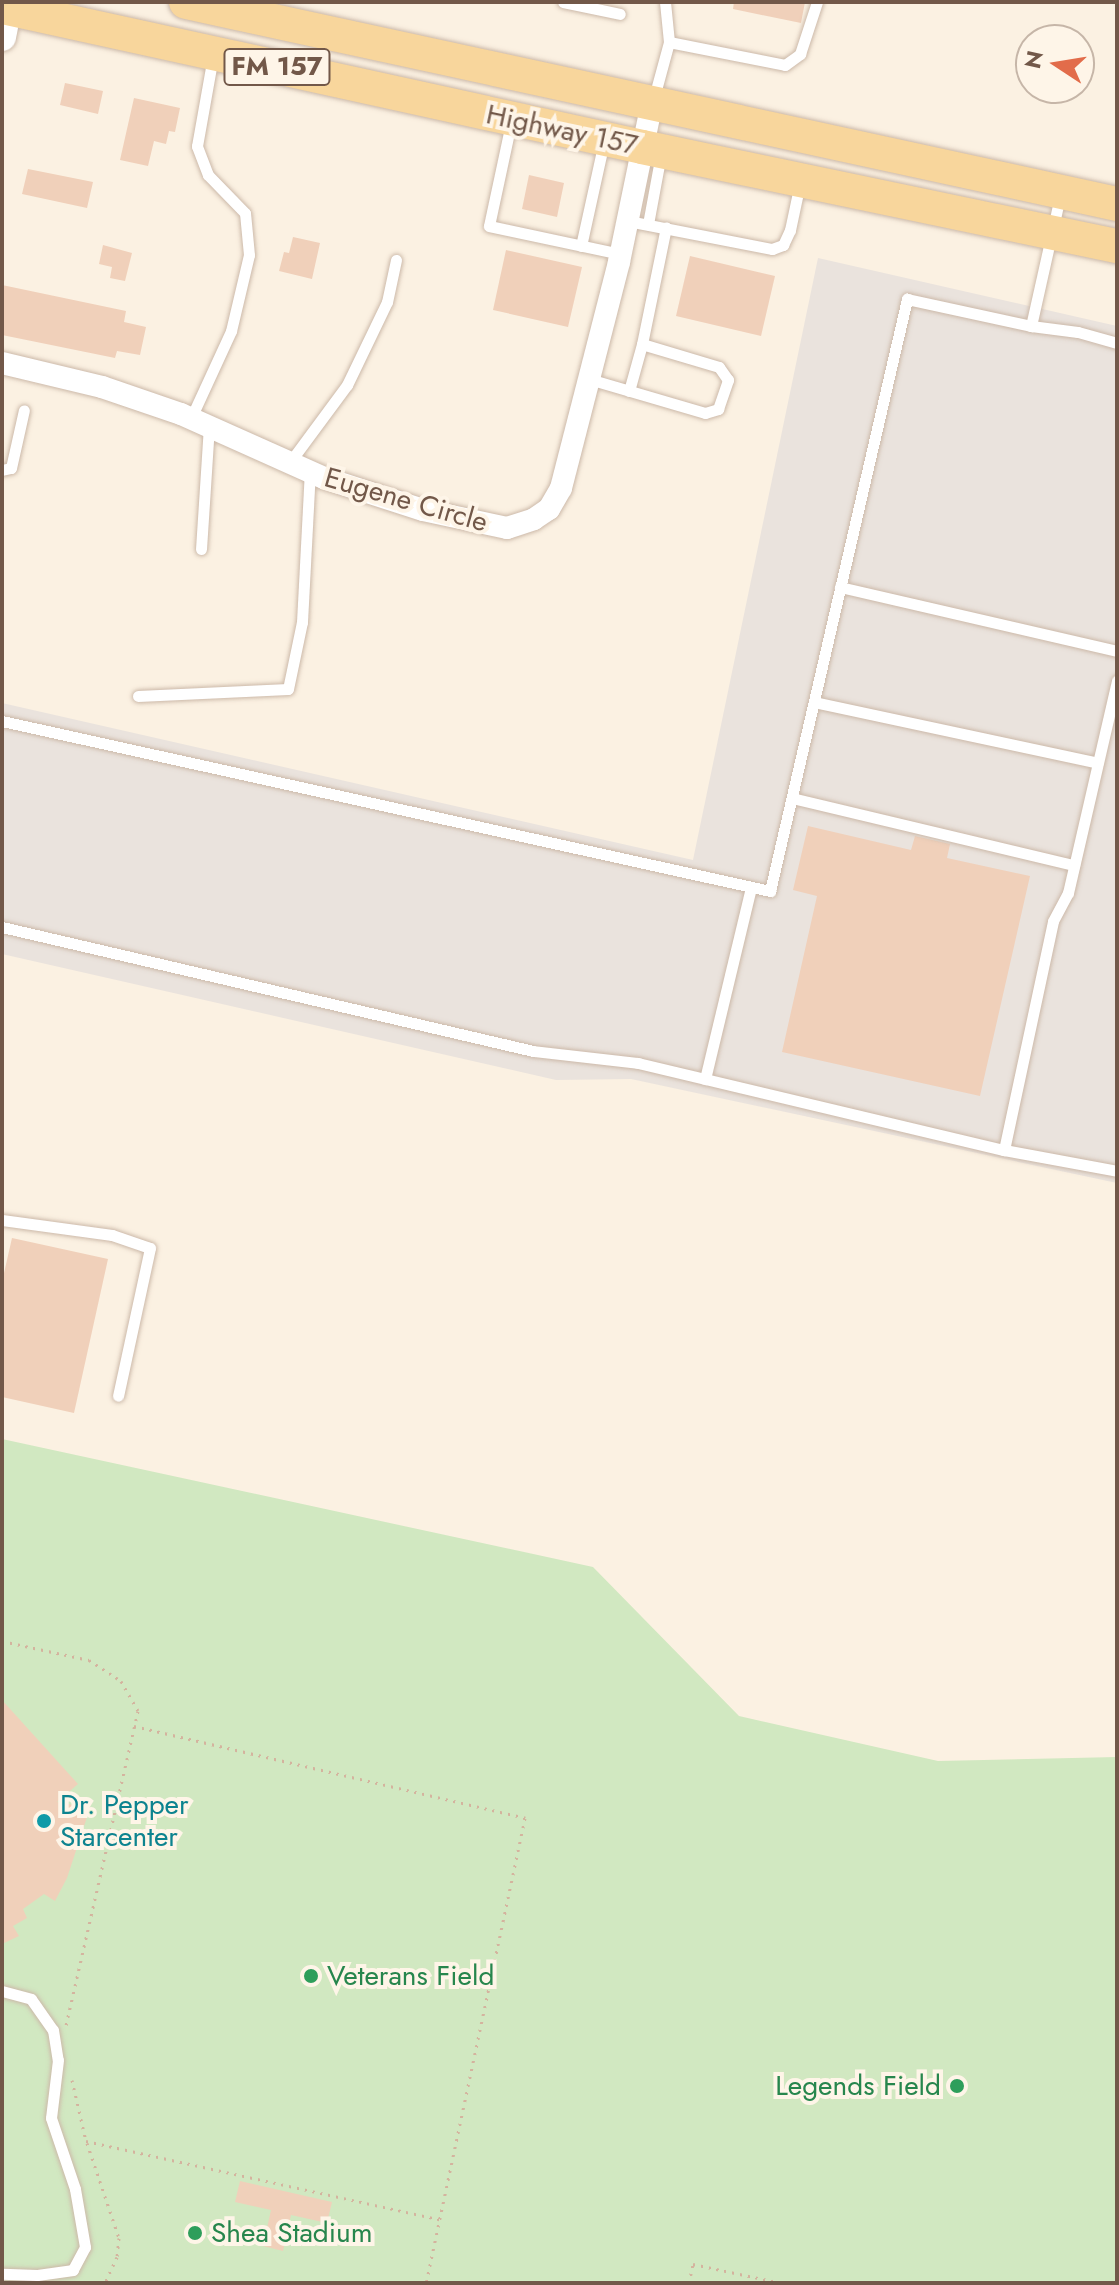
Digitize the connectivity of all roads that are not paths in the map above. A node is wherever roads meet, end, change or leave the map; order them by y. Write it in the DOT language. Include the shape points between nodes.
graph roads {
  1 [pos="186,2"];
  2 [pos="563,2"];
  3 [pos="665,2"];
  4 [pos="817,2"];
  5 [pos="5,13"];
  6 [pos="620,14"];
  7 [pos="669,42"];
  8 [pos="214,53"];
  9 [pos="652,102"];
  10 [pos="512,119"];
  11 [pos="605,139"];
  12 [pos="652,149"];
  13 [pos="801,180"];
  14 [pos="1061,192"];
  15 [pos="1117,204"];
  16 [pos="638,222"];
  17 [pos="666,227"];
  18 [pos="1050,232"];
  19 [pos="581,246"];
  20 [pos="1117,246"];
  21 [pos="621,254"];
  22 [pos="396,260"];
  23 [pos="1031,326"];
  24 [pos="1117,343"];
  25 [pos="642,344"];
  26 [pos="2,363"];
  27 [pos="589,379"];
  28 [pos="629,391"];
  29 [pos="24,410"];
  30 [pos="200,422"];
  31 [pos="300,467"];
  32 [pos="2,470"];
  33 [pos="201,549"];
  34 [pos="840,587"];
  35 [pos="1117,651"];
  36 [pos="1117,681"];
  37 [pos="138,696"];
  38 [pos="814,702"];
  39 [pos="2,721"];
  40 [pos="1098,763"];
  41 [pos="792,798"];
  42 [pos="1074,865"];
  43 [pos="751,887"];
  44 [pos="2,927"];
  45 [pos="705,1079"];
  46 [pos="1004,1150"];
  47 [pos="1117,1171"];
  48 [pos="2,1220"];
  49 [pos="118,1396"];
  50 [pos="2,1991"];
  51 [pos="2,2274"];
  1 -- 9 [label="main road, Highway 157 / FM 157"];
  2 -- 6 [label="lane"];
  3 -- 7 [label="lane"];
  4 -- 7 [label="lane" via="800,54 785,65"];
  5 -- 8 [label="main road, Highway 157 / FM 157"];
  7 -- 9 [label="lane"];
  8 -- 10 [label="main road, Highway 157 / FM 157"];
  8 -- 30 [label="lane" via="197,146 208,175 245,213 249,255 231,331"];
  9 -- 12 [label="street, Eugene Circle"];
  9 -- 14 [label="main road, Highway 157 / FM 157"];
  10 -- 11 [label="main road, Highway 157 / FM 157"];
  10 -- 19 [label="lane" via="489,226"];
  11 -- 12 [label="main road, Highway 157 / FM 157"];
  11 -- 19 [label="lane"];
  12 -- 13 [label="main road, Highway 157 / FM 157"];
  12 -- 16 [label="street, Eugene Circle"];
  13 -- 17 [label="lane" via="790,230 783,245 772,249"];
  13 -- 18 [label="main road, Highway 157 / FM 157"];
  14 -- 15 [label="main road, Highway 157 / FM 157"];
  14 -- 18 [label="lane"];
  16 -- 17 [label="lane"];
  16 -- 21 [label="street, Eugene Circle"];
  17 -- 25 [label="lane"];
  18 -- 20 [label="main road, Highway 157 / FM 157"];
  18 -- 23 [label="lane"];
  19 -- 21 [label="lane"];
  21 -- 27 [label="street, Eugene Circle"];
  22 -- 31 [label="lane" via="387,302"];
  23 -- 24 [label="lane"];
  23 -- 34 [label="lane" via="907,299"];
  25 -- 28 [label="lane"];
  25 -- 28 [label="lane" via="719,367 728,380 718,409 705,413"];
  26 -- 30 [label="street, Eugene Circle" via="102,387"];
  27 -- 28 [label="lane"];
  27 -- 31 [label="street, Eugene Circle" via="561,488 549,509 507,528 423,510"];
  29 -- 32 [label="lane" via="11,468"];
  30 -- 31 [label="street, Eugene Circle"];
  30 -- 33 [label="lane"];
  31 -- 37 [label="lane" via="302,622 288,689"];
  34 -- 35 [label="lane"];
  34 -- 38 [label="lane"];
  36 -- 40 [label="lane"];
  38 -- 40 [label="lane"];
  38 -- 41 [label="lane"];
  39 -- 43 [label="lane"];
  40 -- 42 [label="lane"];
  41 -- 42 [label="lane"];
  41 -- 43 [label="lane" via="770,891"];
  42 -- 46 [label="lane" via="1068,893 1053,921"];
  43 -- 45 [label="lane"];
  44 -- 45 [label="lane" via="533,1051 638,1063"];
  45 -- 46 [label="lane"];
  46 -- 47 [label="lane"];
  48 -- 49 [label="lane" via="112,1235 150,1248"];
  50 -- 51 [label="lane" via="31,1999 53,2030 58,2060 51,2118 75,2189 85,2247 73,2270"];
}
